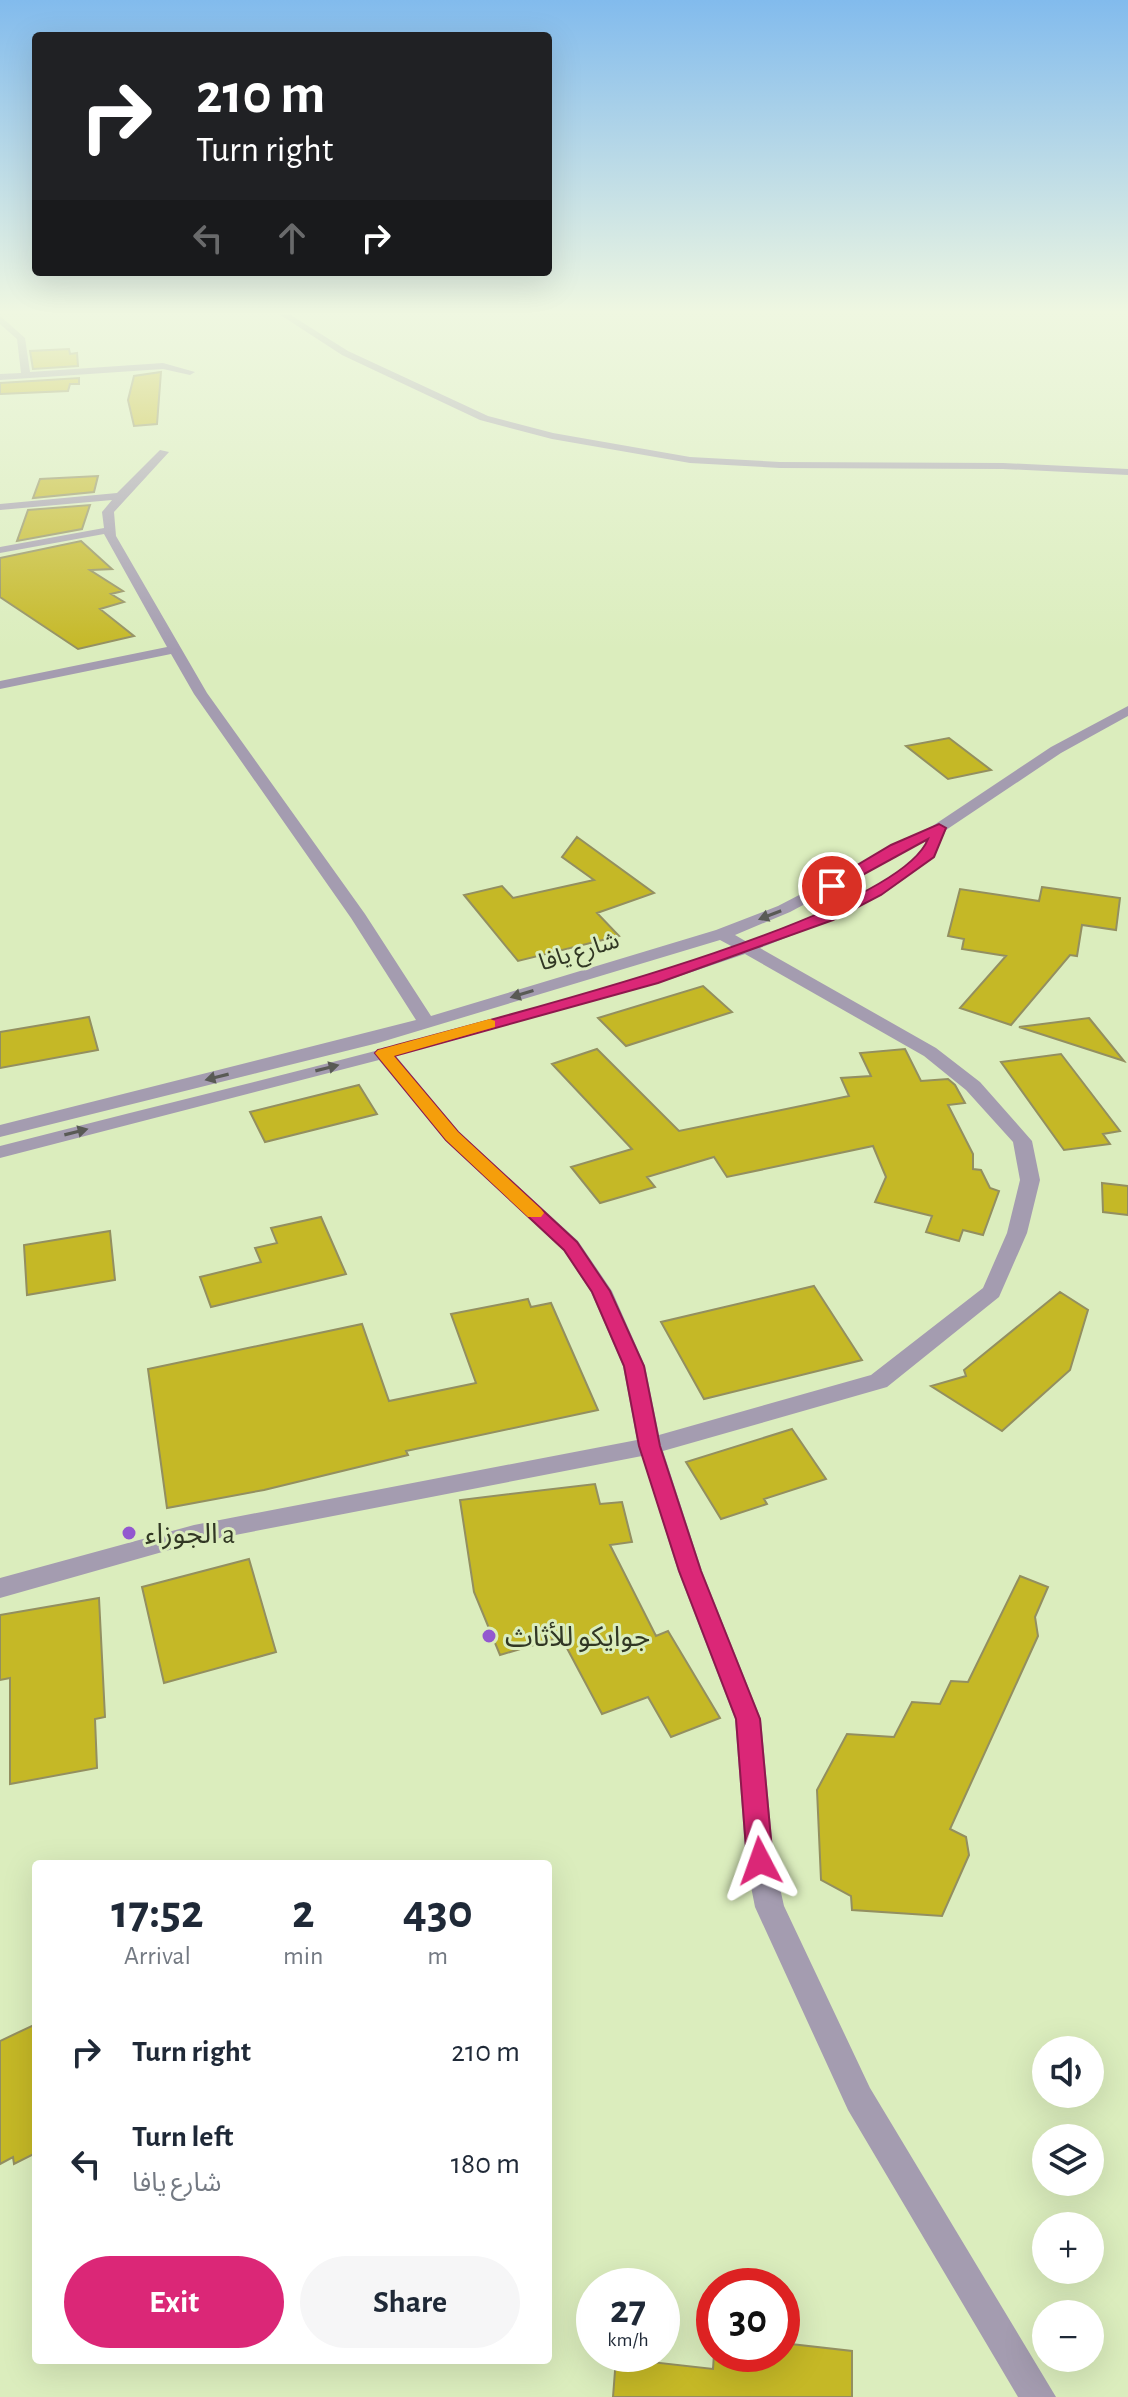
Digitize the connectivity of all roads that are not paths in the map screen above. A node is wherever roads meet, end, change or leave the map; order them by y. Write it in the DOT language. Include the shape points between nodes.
graph roads {
  1 [pos="514,426"];
  2 [pos="164,452"];
  3 [pos="1128,472"];
  4 [pos="121,496"];
  5 [pos="0,507"];
  6 [pos="110,530"];
  7 [pos="0,550"];
  8 [pos="175,649"];
  9 [pos="0,685"];
  10 [pos="1128,710"];
  11 [pos="939,828"];
  12 [pos="722,934"];
  13 [pos="746,948"];
  14 [pos="426,1022"];
  15 [pos="383,1053"];
  16 [pos="0,1131"];
  17 [pos="0,1152"];
  18 [pos="650,1446"];
  19 [pos="0,1588"];
  20 [pos="1038,2397"];
  1 -- 3 [label="street" via="690,460"];
  2 -- 4 [label="street"];
  4 -- 5 [label="street"];
  4 -- 6 [label="street" via="108,512"];
  6 -- 7 [label="street"];
  6 -- 8 [label="street"];
  8 -- 9 [label="street"];
  8 -- 14 [label="street"];
  10 -- 11 [label="street, شارع يافا" via="1056,750"];
  11 -- 12 [label="street, شارع يافا, one-way" via="796,903"];
  11 -- 13 [label="street" via="929,854 876,892"];
  12 -- 13 [label="street"];
  12 -- 14 [label="street, شارع يافا, one-way"];
  13 -- 15 [label="street"];
  13 -- 18 [label="street" via="930,1052 973,1086 1022,1141 1030,1180 1017,1233 992,1292 879,1381"];
  14 -- 16 [label="street, شارع يافا, one-way"];
  17 -- 15 [label="street, one-way"];
  15 -- 18 [label="street" via="452,1136 571,1246 601,1291 634,1366"];
  18 -- 19 [label="street" via="194,1534"];
  18 -- 20 [label="street" via="690,1571 748,1719 760,1861 770,1907 859,2099"];
}
